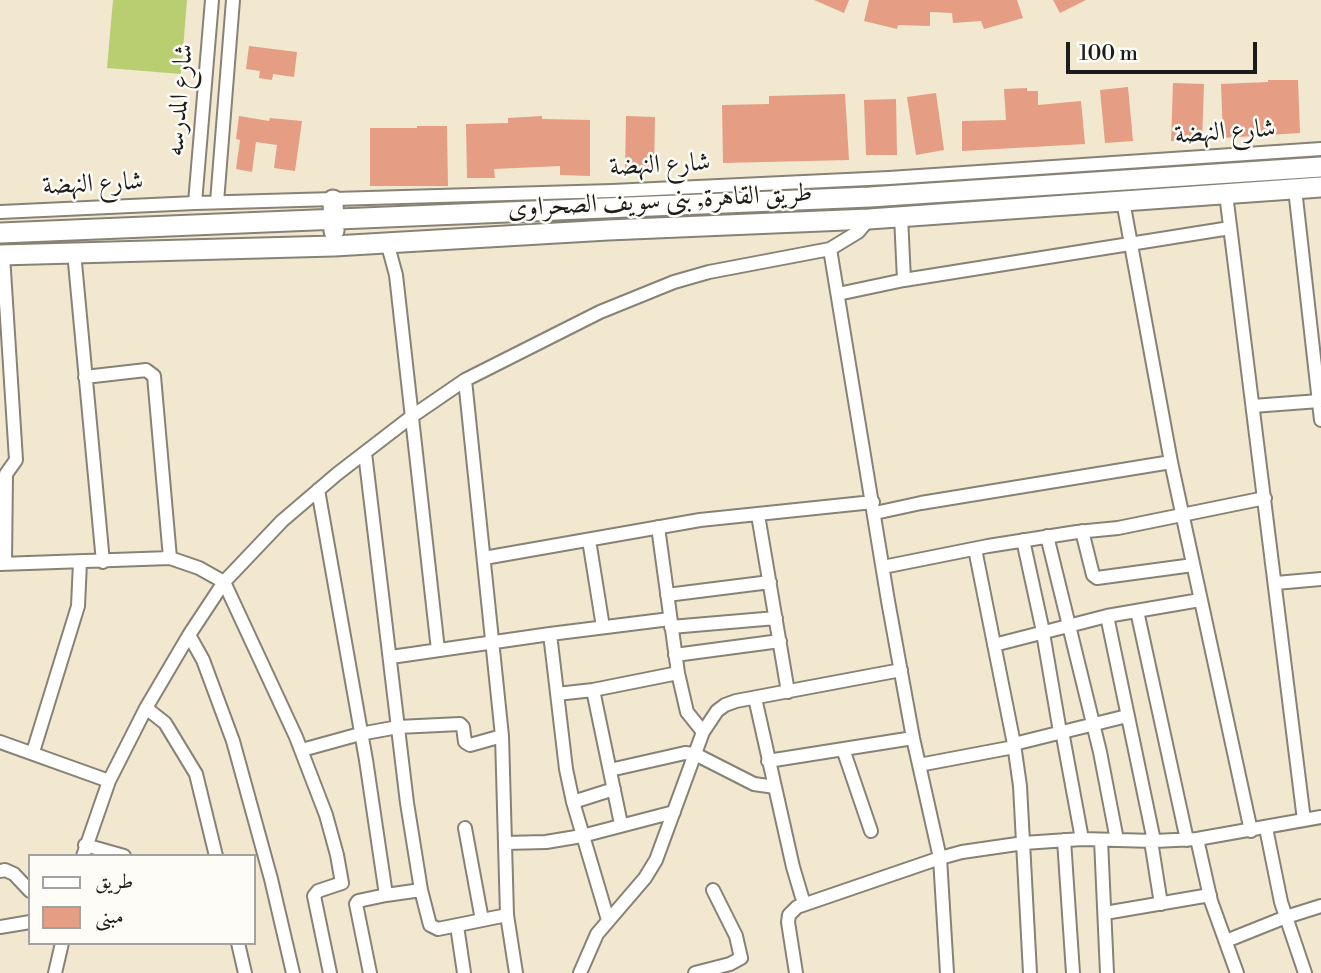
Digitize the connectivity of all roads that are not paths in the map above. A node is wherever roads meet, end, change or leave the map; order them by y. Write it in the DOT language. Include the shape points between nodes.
graph roads {
  1 [pos="212,0"];
  2 [pos="233,0"];
  3 [pos="1321,149"];
  4 [pos="1321,167"];
  5 [pos="1321,187"];
  6 [pos="1295,189"];
  7 [pos="1226,194"];
  8 [pos="1122,201"];
  9 [pos="217,202"];
  10 [pos="195,203"];
  11 [pos="333,210"];
  12 [pos="0,212"];
  13 [pos="901,216"];
  14 [pos="869,219"];
  15 [pos="1230,228"];
  16 [pos="0,233"];
  17 [pos="387,242"];
  18 [pos="1130,244"];
  19 [pos="334,246"];
  20 [pos="830,249"];
  21 [pos="74,253"];
  22 [pos="2,255"];
  23 [pos="904,280"];
  24 [pos="838,294"];
  25 [pos="85,377"];
  26 [pos="466,380"];
  27 [pos="1319,401"];
  28 [pos="1253,406"];
  29 [pos="411,417"];
  30 [pos="1321,420"];
  31 [pos="365,453"];
  32 [pos="1171,462"];
  33 [pos="318,491"];
  34 [pos="1265,498"];
  35 [pos="874,508"];
  36 [pos="758,515"];
  37 [pos="1182,516"];
  38 [pos="658,527"];
  39 [pos="1082,531"];
  40 [pos="1047,537"];
  41 [pos="589,540"];
  42 [pos="1023,540"];
  43 [pos="975,549"];
  44 [pos="170,558"];
  45 [pos="484,558"];
  46 [pos="80,562"];
  47 [pos="103,562"];
  48 [pos="3,564"];
  49 [pos="1193,565"];
  50 [pos="883,567"];
  51 [pos="1321,579"];
  52 [pos="224,582"];
  53 [pos="770,582"];
  54 [pos="1276,583"];
  55 [pos="667,595"];
  56 [pos="1200,600"];
  57 [pos="1137,611"];
  58 [pos="1107,616"];
  59 [pos="776,618"];
  60 [pos="670,623"];
  61 [pos="1068,626"];
  62 [pos="603,627"];
  63 [pos="1042,632"];
  64 [pos="550,634"];
  65 [pos="189,635"];
  66 [pos="780,641"];
  67 [pos="493,643"];
  68 [pos="994,645"];
  69 [pos="438,650"];
  70 [pos="675,655"];
  71 [pos="391,657"];
  72 [pos="901,670"];
  73 [pos="678,673"];
  74 [pos="593,690"];
  75 [pos="788,692"];
  76 [pos="557,694"];
  77 [pos="755,698"];
  78 [pos="146,708"];
  79 [pos="1127,716"];
  80 [pos="1093,724"];
  81 [pos="398,727"];
  82 [pos="703,732"];
  83 [pos="1061,732"];
  84 [pos="360,734"];
  85 [pos="502,736"];
  86 [pos="913,738"];
  87 [pos="0,742"];
  88 [pos="1014,746"];
  89 [pos="843,749"];
  90 [pos="302,750"];
  91 [pos="33,752"];
  92 [pos="695,754"];
  93 [pos="768,761"];
  94 [pos="919,765"];
  95 [pos="610,771"];
  96 [pos="109,781"];
  97 [pos="775,787"];
  98 [pos="614,789"];
  99 [pos="573,802"];
  100 [pos="674,811"];
  101 [pos="1321,817"];
  102 [pos="1304,820"];
  103 [pos="621,824"];
  104 [pos="465,828"];
  105 [pos="1266,828"];
  106 [pos="871,831"];
  107 [pos="1251,831"];
  108 [pos="582,836"];
  109 [pos="1082,839"];
  110 [pos="1192,839"];
  111 [pos="1064,840"];
  112 [pos="1101,840"];
  113 [pos="1117,840"];
  114 [pos="1152,841"];
  115 [pos="505,843"];
  116 [pos="1024,843"];
  117 [pos="84,850"];
  118 [pos="111,854"];
  119 [pos="216,854"];
  120 [pos="940,858"];
  121 [pos="0,871"];
  122 [pos="28,889"];
  123 [pos="421,890"];
  124 [pos="713,890"];
  125 [pos="386,895"];
  126 [pos="1210,895"];
  127 [pos="804,904"];
  128 [pos="1161,904"];
  129 [pos="1321,906"];
  130 [pos="1105,913"];
  131 [pos="507,915"];
  132 [pos="1286,917"];
  133 [pos="482,920"];
  134 [pos="608,920"];
  135 [pos="28,922"];
  136 [pos="457,926"];
  137 [pos="0,927"];
  138 [pos="1226,941"];
  139 [pos="62,945"];
  140 [pos="238,945"];
  141 [pos="717,970"];
  142 [pos="55,973"];
  143 [pos="245,973"];
  144 [pos="292,973"];
  145 [pos="330,973"];
  146 [pos="370,973"];
  147 [pos="464,973"];
  148 [pos="516,973"];
  149 [pos="580,973"];
  150 [pos="695,973"];
  151 [pos="796,973"];
  152 [pos="946,973"];
  153 [pos="1030,973"];
  154 [pos="1073,973"];
  155 [pos="1107,973"];
  156 [pos="1237,973"];
  157 [pos="1305,973"];
  1 -- 10 [label="street, شارع المدرسه"];
  2 -- 9 [label="street, شارع المدرسه"];
  3 -- 11 [label="street, شارع النهضة"];
  4 -- 11 [label="main road, طريق القاهرة, بنى سويف الصحراوى" via="870,197"];
  5 -- 6 [label="main road, طريق القاهرة, بنى سويف الصحراوى"];
  6 -- 7 [label="main road, طريق القاهرة, بنى سويف الصحراوى"];
  6 -- 27 [label="street"];
  7 -- 8 [label="main road, طريق القاهرة, بنى سويف الصحراوى"];
  7 -- 15 [label="street"];
  8 -- 13 [label="main road, طريق القاهرة, بنى سويف الصحراوى"];
  8 -- 18 [label="street"];
  9 -- 10 [label="street, شارع النهضة"];
  9 -- 11 [label="street, شارع النهضة"];
  10 -- 12 [label="street, شارع النهضة"];
  11 -- 16 [label="main road, طريق القاهرة, بنى سويف الصحراوى"];
  11 -- 19 [label="main road"];
  13 -- 14 [label="main road, طريق القاهرة, بنى سويف الصحراوى"];
  13 -- 23 [label="street"];
  14 -- 17 [label="main road, طريق القاهرة, بنى سويف الصحراوى"];
  14 -- 20 [label="street" via="858,232"];
  15 -- 18 [label="street"];
  15 -- 28 [label="street"];
  17 -- 19 [label="main road, طريق القاهرة, بنى سويف الصحراوى"];
  17 -- 29 [label="street" via="396,275"];
  18 -- 23 [label="street"];
  18 -- 32 [label="street"];
  19 -- 21 [label="main road, طريق القاهرة, بنى سويف الصحراوى"];
  20 -- 24 [label="street"];
  20 -- 26 [label="street" via="674,282 600,312"];
  21 -- 22 [label="main road, طريق القاهرة, بنى سويف الصحراوى"];
  21 -- 25 [label="street"];
  22 -- 48 [label="street" via="16,460 6,474"];
  23 -- 24 [label="street"];
  24 -- 35 [label="street"];
  25 -- 44 [label="street" via="146,370 154,376"];
  25 -- 47 [label="street"];
  26 -- 29 [label="street"];
  26 -- 45 [label="street"];
  27 -- 28 [label="street"];
  27 -- 30 [label="street"];
  28 -- 34 [label="street"];
  29 -- 31 [label="street"];
  29 -- 69 [label="street"];
  31 -- 33 [label="street"];
  31 -- 71 [label="street"];
  32 -- 35 [label="street"];
  32 -- 37 [label="street"];
  33 -- 52 [label="street"];
  33 -- 84 [label="street"];
  34 -- 37 [label="street"];
  34 -- 54 [label="street"];
  35 -- 36 [label="street"];
  35 -- 50 [label="street"];
  36 -- 38 [label="street"];
  36 -- 53 [label="street"];
  37 -- 39 [label="street"];
  37 -- 49 [label="street"];
  38 -- 41 [label="street"];
  38 -- 55 [label="street"];
  39 -- 40 [label="street"];
  39 -- 49 [label="street" via="1097,578"];
  40 -- 42 [label="street"];
  40 -- 61 [label="street"];
  41 -- 45 [label="street"];
  41 -- 62 [label="street"];
  42 -- 43 [label="street"];
  42 -- 63 [label="street"];
  43 -- 50 [label="street"];
  43 -- 68 [label="street"];
  44 -- 47 [label="street"];
  44 -- 52 [label="street"];
  45 -- 67 [label="street"];
  46 -- 47 [label="street"];
  46 -- 48 [label="street"];
  46 -- 91 [label="street" via="78,606"];
  49 -- 56 [label="street"];
  50 -- 72 [label="street"];
  51 -- 54 [label="street"];
  52 -- 65 [label="street"];
  52 -- 90 [label="street"];
  53 -- 55 [label="street"];
  53 -- 59 [label="street"];
  54 -- 102 [label="street"];
  55 -- 60 [label="street"];
  56 -- 57 [label="street"];
  56 -- 107 [label="street"];
  57 -- 58 [label="street"];
  57 -- 110 [label="street"];
  58 -- 61 [label="street"];
  58 -- 79 [label="street"];
  59 -- 60 [label="street"];
  59 -- 66 [label="street"];
  60 -- 62 [label="street"];
  60 -- 70 [label="street"];
  61 -- 63 [label="street"];
  61 -- 80 [label="street"];
  62 -- 64 [label="street"];
  63 -- 68 [label="street"];
  63 -- 83 [label="street"];
  64 -- 67 [label="street"];
  64 -- 76 [label="street"];
  65 -- 78 [label="street"];
  65 -- 144 [label="street" via="233,741"];
  66 -- 70 [label="street"];
  66 -- 75 [label="street"];
  67 -- 69 [label="street"];
  67 -- 85 [label="street"];
  68 -- 88 [label="street"];
  69 -- 71 [label="street"];
  70 -- 73 [label="street"];
  71 -- 81 [label="street"];
  72 -- 75 [label="street"];
  72 -- 86 [label="street"];
  73 -- 74 [label="street"];
  73 -- 82 [label="street" via="687,712"];
  74 -- 76 [label="street"];
  74 -- 95 [label="street"];
  75 -- 77 [label="street"];
  76 -- 99 [label="street"];
  77 -- 82 [label="street" via="725,705"];
  77 -- 93 [label="street"];
  78 -- 96 [label="street"];
  78 -- 119 [label="street" via="165,723 196,774"];
  79 -- 80 [label="street"];
  79 -- 114 [label="street"];
  80 -- 83 [label="street"];
  80 -- 113 [label="street"];
  81 -- 84 [label="street"];
  81 -- 85 [label="street" via="460,724 470,745"];
  81 -- 123 [label="street"];
  82 -- 92 [label="street"];
  83 -- 88 [label="street"];
  83 -- 109 [label="street"];
  84 -- 90 [label="street"];
  84 -- 125 [label="street"];
  85 -- 115 [label="street"];
  86 -- 89 [label="street"];
  86 -- 94 [label="street"];
  87 -- 91 [label="street"];
  88 -- 94 [label="street"];
  88 -- 116 [label="street"];
  89 -- 93 [label="street"];
  89 -- 106 [label="street"];
  90 -- 145 [label="street" via="326,815 342,882 314,895"];
  91 -- 96 [label="street"];
  92 -- 95 [label="street" via="677,753"];
  92 -- 97 [label="street" via="754,785"];
  92 -- 100 [label="street"];
  93 -- 97 [label="street"];
  94 -- 120 [label="street"];
  95 -- 98 [label="street"];
  96 -- 117 [label="street"];
  97 -- 127 [label="street"];
  98 -- 99 [label="street"];
  98 -- 103 [label="street"];
  99 -- 108 [label="street"];
  100 -- 103 [label="street"];
  100 -- 134 [label="street" via="656,860"];
  101 -- 102 [label="street"];
  102 -- 105 [label="street"];
  103 -- 108 [label="street"];
  104 -- 133 [label="street"];
  105 -- 107 [label="street"];
  105 -- 132 [label="street"];
  107 -- 110 [label="street"];
  108 -- 115 [label="street"];
  108 -- 134 [label="street"];
  109 -- 111 [label="street"];
  109 -- 112 [label="street"];
  110 -- 114 [label="street"];
  110 -- 126 [label="street"];
  111 -- 116 [label="street"];
  111 -- 154 [label="street"];
  112 -- 113 [label="street"];
  112 -- 130 [label="street"];
  113 -- 114 [label="street"];
  114 -- 128 [label="street"];
  115 -- 131 [label="street"];
  116 -- 120 [label="street"];
  116 -- 153 [label="street"];
  117 -- 118 [label="street"];
  120 -- 127 [label="street"];
  120 -- 152 [label="street"];
  121 -- 122 [label="street" via="14,874"];
  123 -- 125 [label="street"];
  123 -- 136 [label="street" via="432,928"];
  124 -- 141 [label="street" via="741,956"];
  125 -- 146 [label="street" via="356,904"];
  126 -- 128 [label="street"];
  126 -- 138 [label="street"];
  127 -- 151 [label="street" via="788,919"];
  128 -- 130 [label="street"];
  129 -- 132 [label="street"];
  130 -- 155 [label="street"];
  131 -- 133 [label="street"];
  131 -- 148 [label="street"];
  132 -- 138 [label="street"];
  132 -- 157 [label="street"];
  133 -- 136 [label="street"];
  134 -- 149 [label="street" via="590,946"];
  135 -- 137 [label="street"];
  136 -- 147 [label="street"];
  138 -- 156 [label="street"];
  139 -- 142 [label="street"];
  140 -- 143 [label="street"];
  141 -- 150 [label="street"];
}
